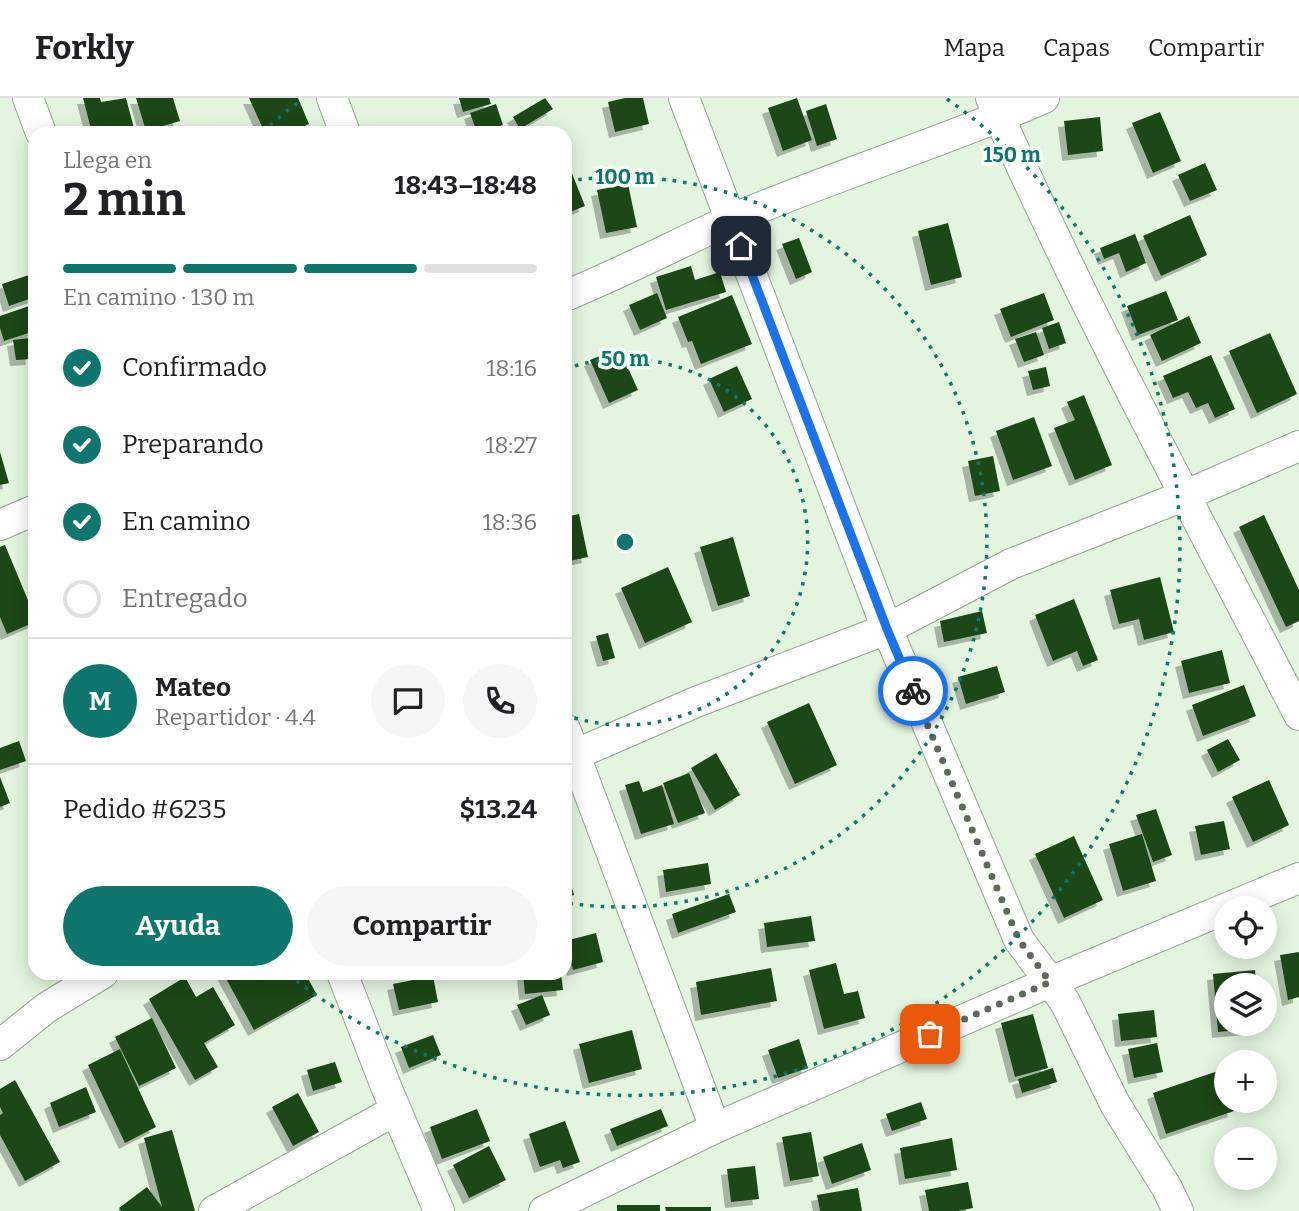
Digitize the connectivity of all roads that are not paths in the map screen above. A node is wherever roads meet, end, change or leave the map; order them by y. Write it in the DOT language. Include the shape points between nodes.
graph roads {
  1 [pos="28,98"];
  2 [pos="332,98"];
  3 [pos="684,98"];
  4 [pos="1044,98"];
  5 [pos="995,108"];
  6 [pos="38,126"];
  7 [pos="342,126"];
  8 [pos="731,220"];
  9 [pos="572,293"];
  10 [pos="1299,446"];
  11 [pos="1186,495"];
  12 [pos="28,513"];
  13 [pos="0,524"];
  14 [pos="887,629"];
  15 [pos="1299,715"];
  16 [pos="572,746"];
  17 [pos="572,757"];
  18 [pos="1299,878"];
  19 [pos="92,980"];
  20 [pos="345,980"];
  21 [pos="1050,982"];
  22 [pos="2,1038"];
  23 [pos="396,1110"];
  24 [pos="715,1128"];
  25 [pos="214,1211"];
  26 [pos="439,1211"];
  27 [pos="544,1211"];
  28 [pos="1178,1211"];
  1 -- 6 [label="street"];
  2 -- 7 [label="street"];
  3 -- 8 [label="street"];
  4 -- 5 [label="street"];
  5 -- 8 [label="street"];
  5 -- 11 [label="street" via="1124,381"];
  8 -- 9 [label="street"];
  8 -- 14 [label="street"];
  10 -- 11 [label="street"];
  11 -- 14 [label="street" via="1011,564"];
  11 -- 15 [label="street"];
  12 -- 13 [label="street"];
  14 -- 16 [label="street"];
  14 -- 21 [label="street" via="1019,940"];
  17 -- 24 [label="street"];
  18 -- 21 [label="street"];
  19 -- 22 [label="street"];
  20 -- 23 [label="street"];
  21 -- 24 [label="street"];
  21 -- 28 [label="street"];
  23 -- 25 [label="street"];
  23 -- 26 [label="street"];
  24 -- 27 [label="street"];
}
